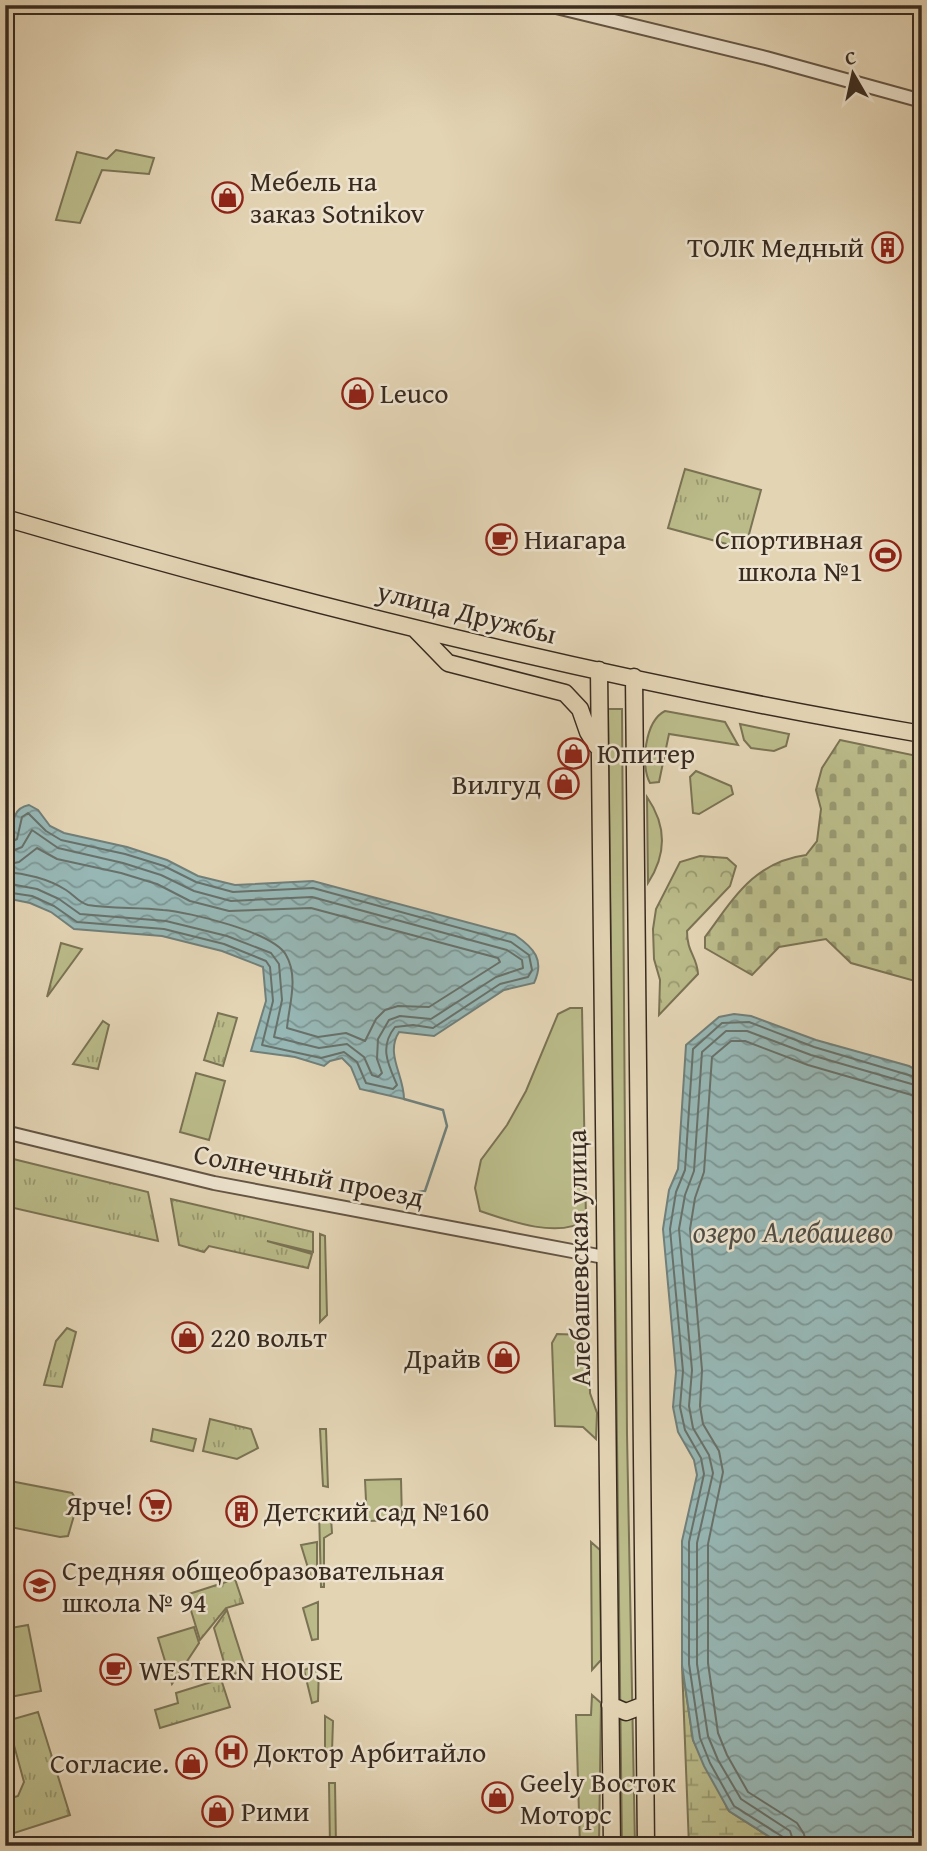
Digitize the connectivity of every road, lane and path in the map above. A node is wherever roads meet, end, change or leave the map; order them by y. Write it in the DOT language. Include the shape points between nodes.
graph roads {
  1 [pos="548,5"];
  2 [pos="922,101"];
  3 [pos="5,518"];
  4 [pos="414,628"];
  5 [pos="598,670"];
  6 [pos="634,677"];
  7 [pos="922,734"];
  8 [pos="597,747"];
  9 [pos="5,1132"];
  10 [pos="604,1257"];
  11 [pos="610,1705"];
  12 [pos="644,1705"];
  13 [pos="612,1846"];
  14 [pos="646,1846"];
  1 -- 2 [label="street"];
  3 -- 4 [label="main road, улица Дружбы"];
  4 -- 5 [label="main road, улица Дружбы"];
  4 -- 8 [label="main road" via="448,663 565,693 580,709"];
  5 -- 6 [label="main road, улица Дружбы"];
  5 -- 8 [label="main road, Алебашевская улица"];
  6 -- 7 [label="main road, улица Дружбы"];
  6 -- 12 [label="main road"];
  8 -- 10 [label="main road, Алебашевская улица"];
  9 -- 10 [label="street, Солнечный проезд" via="214,1183"];
  10 -- 11 [label="main road, Алебашевская улица"];
  11 -- 12 [label="main road" via="626,1712"];
  11 -- 13 [label="main road, Алебашевская улица"];
  12 -- 14 [label="main road"];
}
